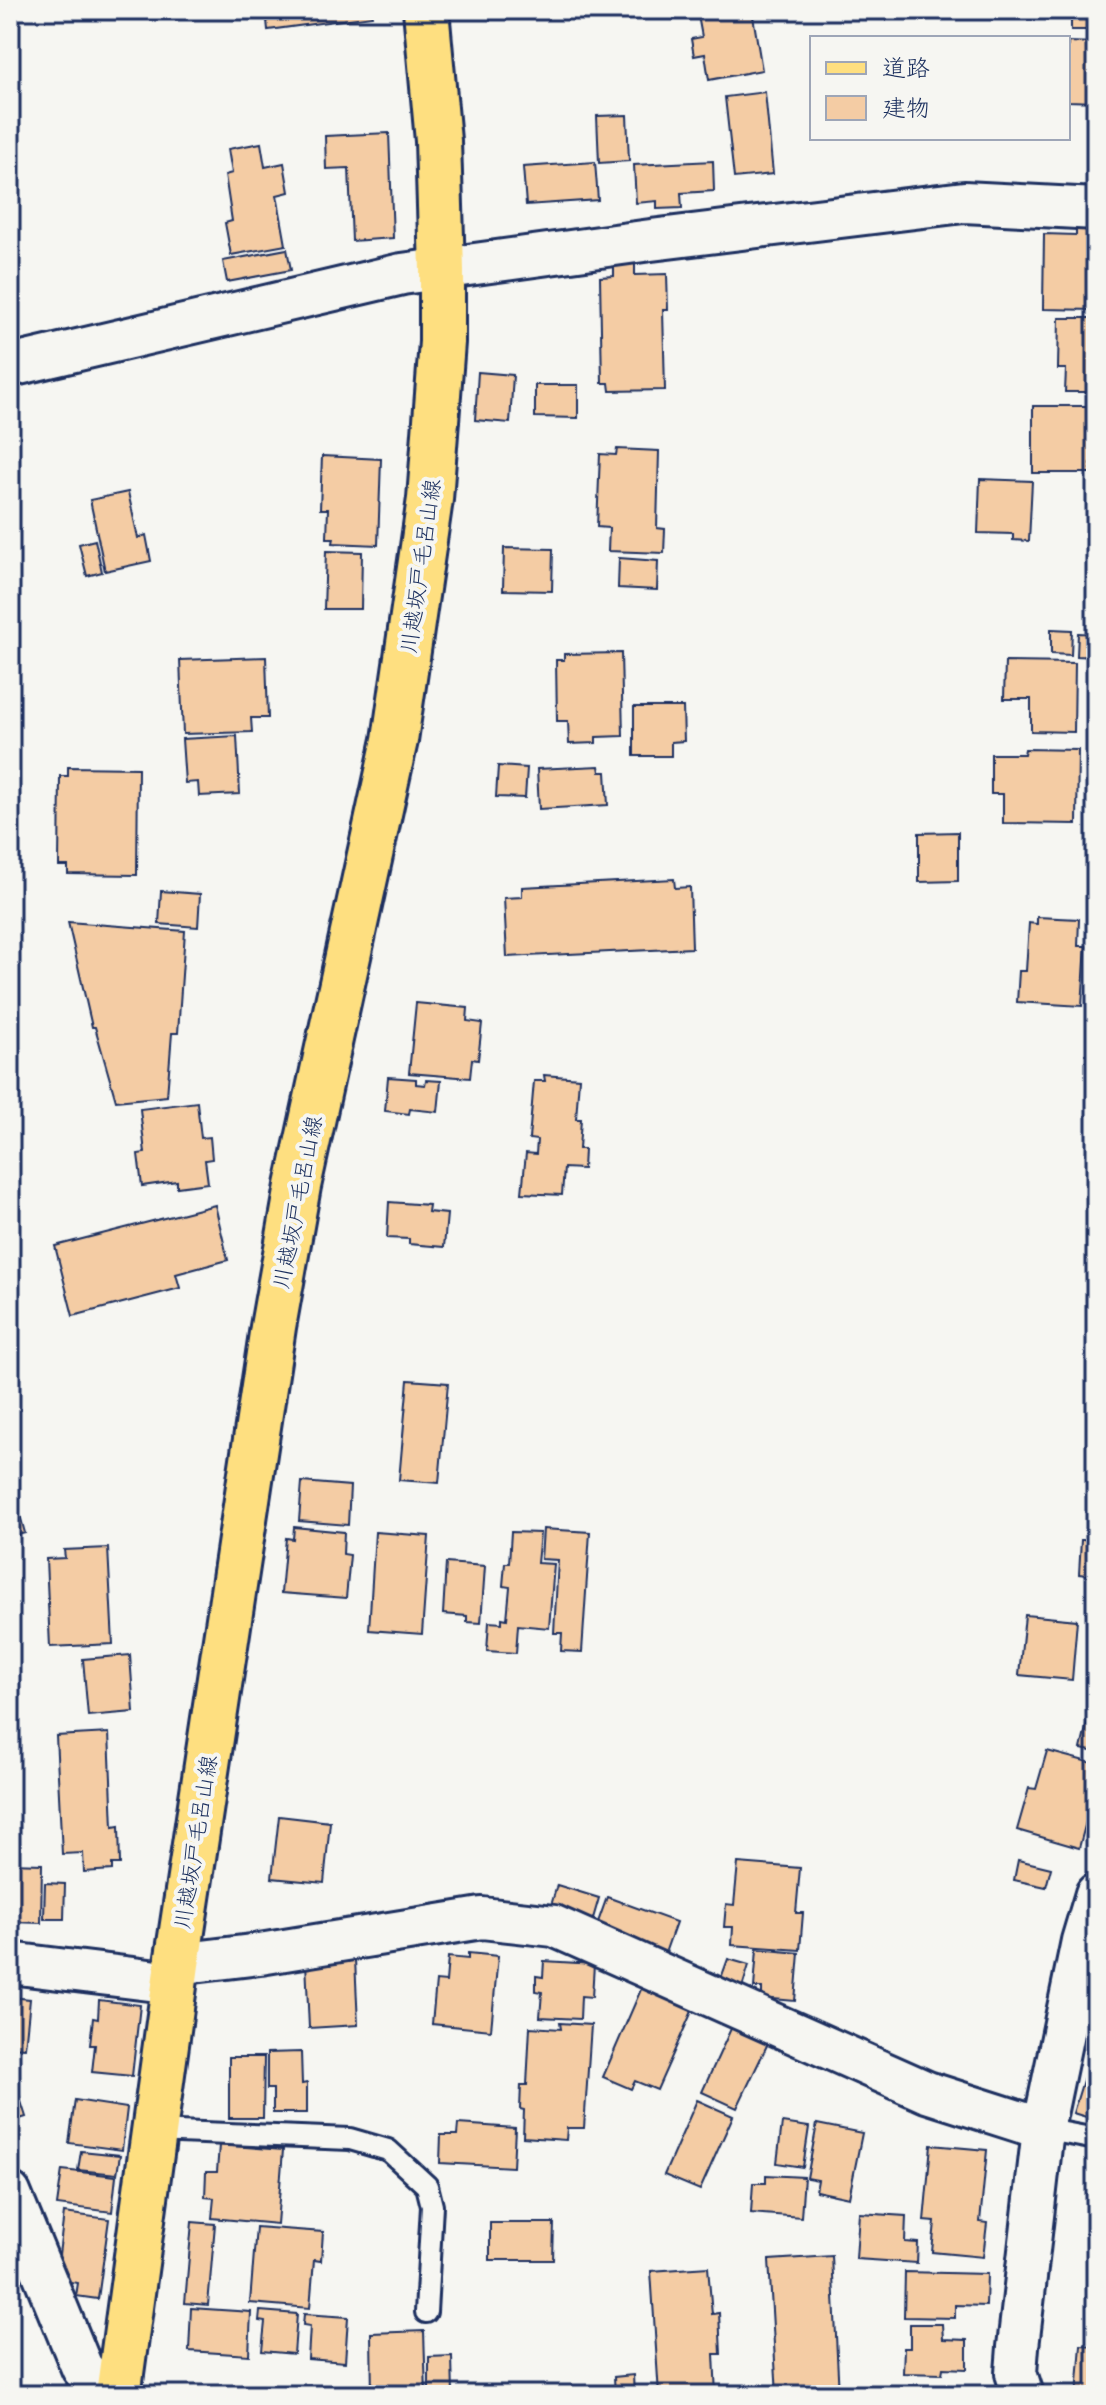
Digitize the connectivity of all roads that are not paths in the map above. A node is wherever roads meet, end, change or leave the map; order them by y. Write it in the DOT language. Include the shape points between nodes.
graph roads {
  1 [pos="426,10"];
  2 [pos="1096,209"];
  3 [pos="442,270"];
  4 [pos="10,366"];
  5 [pos="1096,1894"];
  6 [pos="10,1963"];
  7 [pos="175,1974"];
  8 [pos="1043,2129"];
  9 [pos="153,2131"];
  10 [pos="1096,2139"];
  11 [pos="10,2193"];
  12 [pos="426,2312"];
  13 [pos="98,2393"];
  14 [pos="1023,2395"];
  1 -- 3 [label="main road, 川越坂戸毛呂山線"];
  2 -- 3 [label="street" via="964,202"];
  3 -- 4 [label="street" via="402,274"];
  3 -- 7 [label="main road, 川越坂戸毛呂山線" via="438,417 413,626 395,740 292,1218"];
  5 -- 8 [label="street"];
  6 -- 7 [label="street"];
  7 -- 8 [label="street" via="260,1954 482,1918 554,1926 927,2092"];
  7 -- 9 [label="main road, 川越坂戸毛呂山線"];
  8 -- 10 [label="lane"];
  8 -- 14 [label="street" via="1016,2373"];
  9 -- 12 [label="lane" via="350,2139 388,2150 427,2186 430,2196"];
  9 -- 13 [label="main road, 川越坂戸毛呂山線"];
  11 -- 13 [label="street" via="82,2368"];
}
